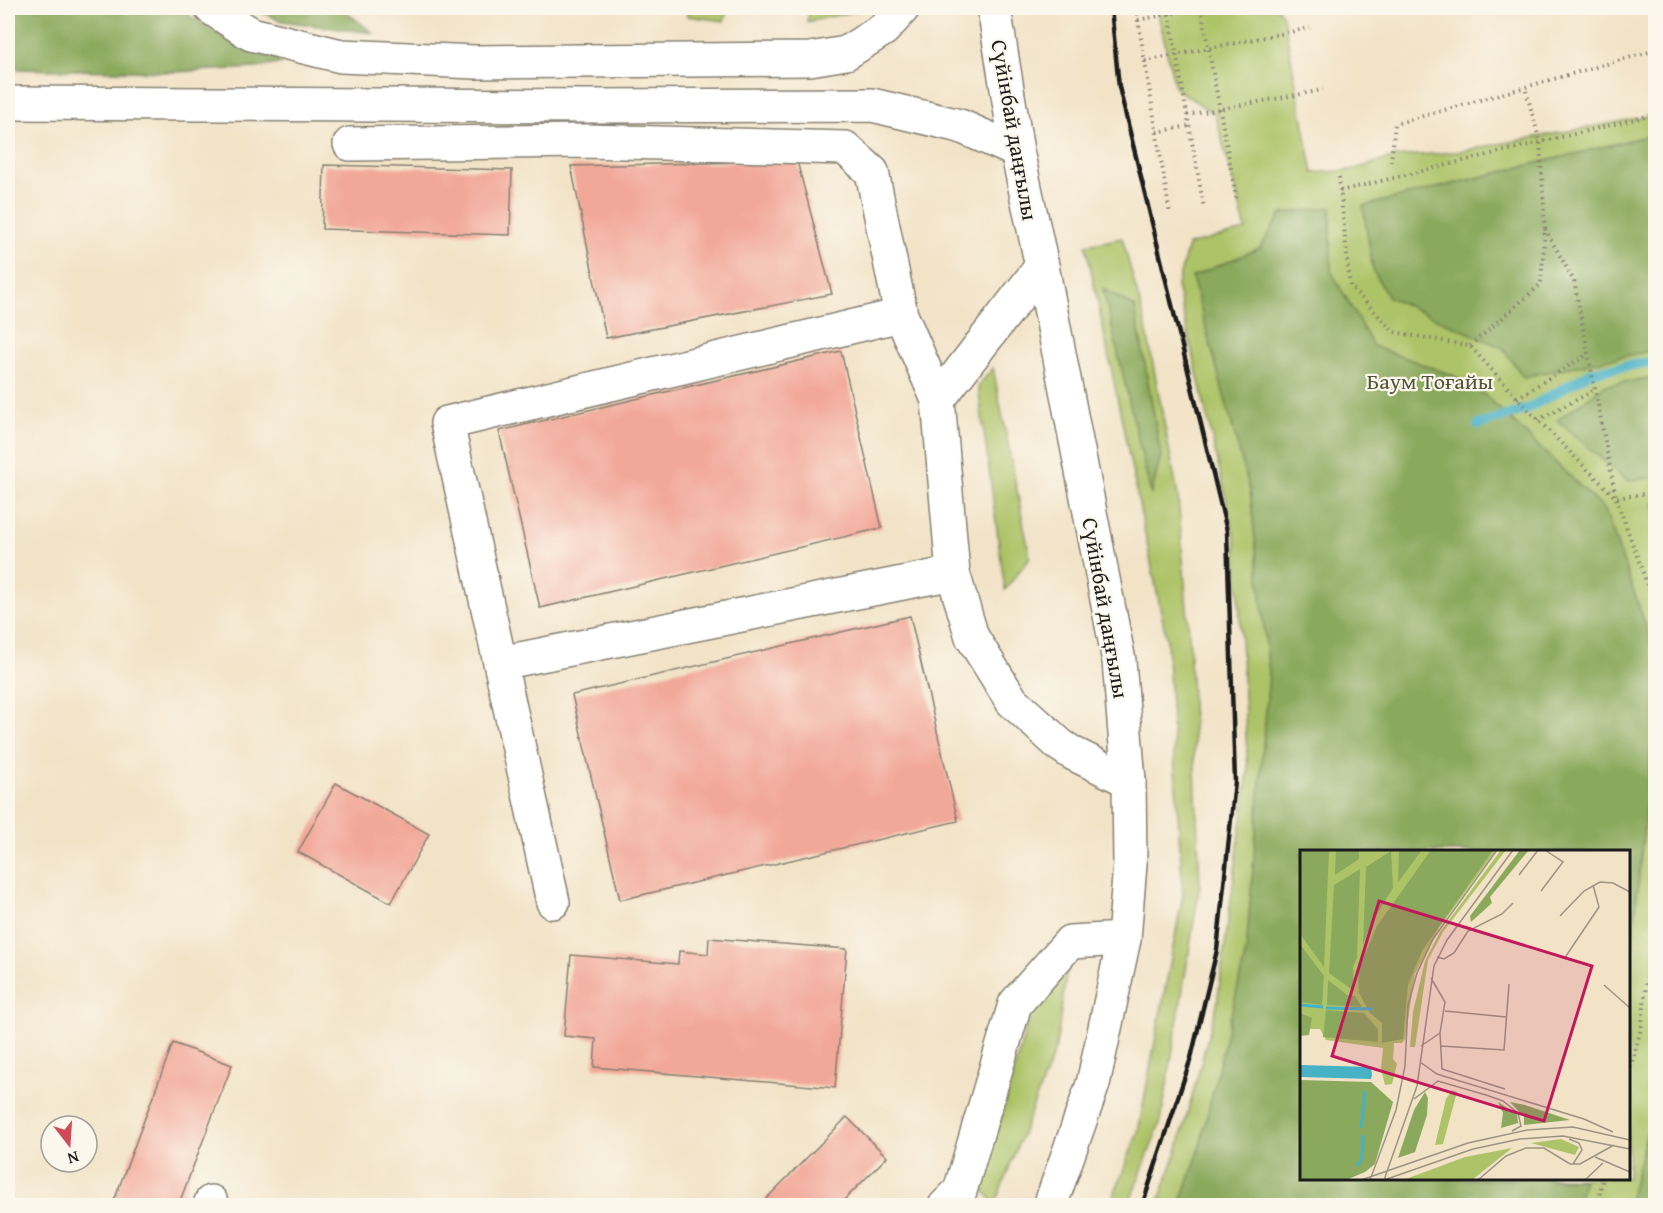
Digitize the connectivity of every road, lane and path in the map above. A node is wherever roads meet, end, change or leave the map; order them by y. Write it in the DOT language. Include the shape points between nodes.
graph roads {
  1 [pos="212,8"];
  2 [pos="903,8"];
  3 [pos="994,8"];
  4 [pos="1136,8"];
  5 [pos="1168,8"];
  6 [pos="1201,8"];
  7 [pos="1169,14"];
  8 [pos="1138,20"];
  9 [pos="1310,28"];
  10 [pos="1208,48"];
  11 [pos="1656,50"];
  12 [pos="1176,54"];
  13 [pos="1145,61"];
  14 [pos="587,62"];
  15 [pos="1525,87"];
  16 [pos="1323,90"];
  17 [pos="8,103"];
  18 [pos="587,106"];
  19 [pos="1219,109"];
  20 [pos="1656,114"];
  21 [pos="1187,115"];
  22 [pos="1189,126"];
  23 [pos="1156,132"];
  24 [pos="587,141"];
  25 [pos="1540,142"];
  26 [pos="350,144"];
  27 [pos="1017,151"];
  28 [pos="1391,162"];
  29 [pos="1339,177"];
  30 [pos="1340,191"];
  31 [pos="1237,202"];
  32 [pos="1204,208"];
  33 [pos="1170,214"];
  34 [pos="1545,229"];
  35 [pos="1042,266"];
  36 [pos="901,315"];
  37 [pos="1470,346"];
  38 [pos="1588,354"];
  39 [pos="1595,390"];
  40 [pos="1517,398"];
  41 [pos="938,400"];
  42 [pos="1538,420"];
  43 [pos="1656,492"];
  44 [pos="1616,498"];
  45 [pos="953,573"];
  46 [pos="1656,609"];
  47 [pos="500,663"];
  48 [pos="1129,781"];
  49 [pos="1656,894"];
  50 [pos="553,902"];
  51 [pos="1124,939"];
  52 [pos="1630,1075"];
  53 [pos="1603,1180"];
  54 [pos="956,1201"];
  55 [pos="1050,1206"];
  56 [pos="1597,1206"];
  1 -- 14 [label="main road" via="251,34 341,56"];
  2 -- 14 [label="main road" via="884,29 846,53 810,59"];
  3 -- 27 [label="main road, Сүйінбай даңғылы"];
  4 -- 8 [label="path"];
  5 -- 7 [label="path"];
  6 -- 7 [label="path"];
  6 -- 10 [label="path"];
  7 -- 8 [label="path"];
  7 -- 12 [label="path"];
  8 -- 13 [label="path"];
  9 -- 10 [label="path"];
  10 -- 12 [label="path"];
  10 -- 19 [label="path"];
  11 -- 15 [label="path"];
  12 -- 13 [label="path"];
  12 -- 21 [label="path"];
  13 -- 23 [label="path"];
  14 -- 18 [label="main road"];
  15 -- 25 [label="path"];
  15 -- 28 [label="path" via="1395,124"];
  16 -- 19 [label="path"];
  17 -- 18 [label="main road"];
  18 -- 24 [label="main road"];
  18 -- 27 [label="main road" via="872,105 960,126"];
  19 -- 21 [label="path"];
  19 -- 31 [label="path"];
  20 -- 25 [label="path"];
  21 -- 22 [label="path"];
  22 -- 23 [label="path"];
  22 -- 32 [label="path"];
  23 -- 33 [label="path"];
  24 -- 26 [label="main road"];
  24 -- 36 [label="main road" via="845,148 872,172"];
  25 -- 30 [label="path"];
  25 -- 34 [label="path"];
  27 -- 35 [label="main road, Сүйінбай даңғылы"];
  29 -- 30 [label="path"];
  30 -- 37 [label="path" via="1350,286 1394,332"];
  34 -- 37 [label="path" via="1541,284"];
  34 -- 38 [label="path" via="1574,281"];
  35 -- 41 [label="main road"];
  35 -- 48 [label="main road, Сүйінбай даңғылы" via="1119,661"];
  36 -- 41 [label="main road"];
  36 -- 47 [label="main road" via="447,423"];
  37 -- 40 [label="path"];
  38 -- 39 [label="path"];
  38 -- 40 [label="path"];
  39 -- 42 [label="path"];
  39 -- 44 [label="path"];
  40 -- 42 [label="path"];
  41 -- 45 [label="main road"];
  42 -- 44 [label="path"];
  43 -- 44 [label="path"];
  44 -- 46 [label="path"];
  45 -- 47 [label="main road"];
  45 -- 48 [label="main road" via="972,637 1012,701 1060,745"];
  47 -- 50 [label="main road"];
  48 -- 51 [label="main road, Сүйінбай даңғылы" via="1130,864"];
  49 -- 52 [label="path" via="1642,1024"];
  51 -- 54 [label="main road" via="1070,942 1015,1005"];
  51 -- 55 [label="main road, Сүйінбай даңғылы" via="1093,1084"];
  53 -- 56 [label="path"];
}
